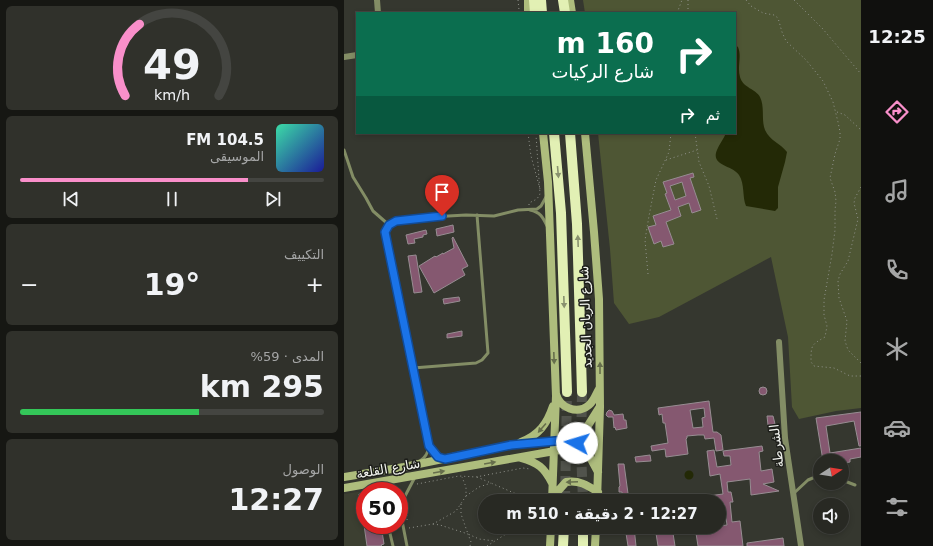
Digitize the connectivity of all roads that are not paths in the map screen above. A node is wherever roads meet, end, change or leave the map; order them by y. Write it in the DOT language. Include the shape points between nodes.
graph roads {
  1 [pos="378,0"];
  2 [pos="528,0"];
  3 [pos="534,0"];
  4 [pos="541,0"];
  5 [pos="559,0"];
  6 [pos="562,0"];
  7 [pos="570,0"];
  8 [pos="378,12"];
  9 [pos="528,12"];
  10 [pos="535,12"];
  11 [pos="542,12"];
  12 [pos="560,12"];
  13 [pos="565,12"];
  14 [pos="572,12"];
  15 [pos="356,55"];
  16 [pos="344,57"];
  17 [pos="543,134"];
  18 [pos="554,134"];
  19 [pos="570,134"];
  20 [pos="585,134"];
  21 [pos="344,150"];
  22 [pos="544,189"];
  23 [pos="529,210"];
  24 [pos="476,215"];
  25 [pos="389,225"];
  26 [pos="550,235"];
  27 [pos="780,342"];
  28 [pos="413,368"];
  29 [pos="599,389"];
  30 [pos="567,392"];
  31 [pos="582,392"];
  32 [pos="556,394"];
  33 [pos="600,407"];
  34 [pos="554,441"];
  35 [pos="577,443"];
  36 [pos="511,445"];
  37 [pos="429,446"];
  38 [pos="554,452"];
  39 [pos="520,458"];
  40 [pos="445,459"];
  41 [pos="417,464"];
  42 [pos="599,473"];
  43 [pos="417,475"];
  44 [pos="344,477"];
  45 [pos="813,478"];
  46 [pos="380,482"];
  47 [pos="849,483"];
  48 [pos="552,485"];
  49 [pos="855,485"];
  50 [pos="356,486"];
  51 [pos="344,488"];
  52 [pos="408,491"];
  53 [pos="598,492"];
  54 [pos="553,494"];
  55 [pos="556,494"];
  56 [pos="793,494"];
  57 [pos="390,534"];
  58 [pos="405,534"];
  59 [pos="551,534"];
  60 [pos="564,534"];
  61 [pos="583,534"];
  62 [pos="596,534"];
  63 [pos="393,546"];
  64 [pos="407,546"];
  65 [pos="550,546"];
  66 [pos="563,546"];
  67 [pos="583,546"];
  68 [pos="595,546"];
  69 [pos="801,546"];
  1 -- 8 [label="street"];
  2 -- 9 [label="main road"];
  3 -- 10 [label="highway"];
  4 -- 11 [label="highway"];
  5 -- 12 [label="highway"];
  6 -- 13 [label="highway"];
  7 -- 14 [label="main road"];
  15 -- 16 [label="street"];
  17 -- 22 [label="main road"];
  18 -- 30 [label="highway, شارع الريان الجديد, one-way" via="561,213"];
  31 -- 19 [label="highway, شارع الريان الجديد, one-way" via="577,224"];
  29 -- 20 [label="main road, شارع الريان الجديد, one-way" via="598,291"];
  21 -- 25 [label="lane" via="353,177 373,211"];
  22 -- 23 [label="lane" via="545,201 537,209"];
  22 -- 26 [label="main road"];
  23 -- 24 [label="lane" via="494,216"];
  23 -- 26 [label="lane" via="542,216"];
  24 -- 25 [label="lane" via="396,221"];
  24 -- 28 [label="lane" via="488,353 476,364"];
  25 -- 28 [label="lane" via="385,232"];
  26 -- 32 [label="main road, one-way"];
  27 -- 56 [label="street, الشرطة" via="785,438"];
  28 -- 37 [label="lane"];
  29 -- 32 [label="main road" via="590,404 579,410 572,410 561,404"];
  29 -- 33 [label="main road, شارع الريان الجديد"];
  32 -- 34 [label="main road"];
  32 -- 36 [label="main road, one-way" via="546,424 538,433"];
  33 -- 35 [label="main road"];
  33 -- 42 [label="main road, شارع الريان الجديد"];
  34 -- 35 [label="main road, شارع القلعة" via="566,440"];
  34 -- 36 [label="main road, شارع القلعة"];
  34 -- 38 [label="main road"];
  35 -- 38 [label="main road, شارع القلعة"];
  35 -- 42 [label="main road" via="587,453"];
  36 -- 40 [label="main road, شارع القلعة"];
  37 -- 40 [label="lane" via="438,457"];
  37 -- 41 [label="lane" via="428,452"];
  38 -- 39 [label="main road, شارع القلعة"];
  38 -- 48 [label="main road"];
  43 -- 39 [label="main road, شارع القلعة, one-way"];
  39 -- 48 [label="main road" via="539,465"];
  40 -- 41 [label="main road, شارع القلعة"];
  41 -- 44 [label="main road, شارع القلعة"];
  42 -- 53 [label="main road, شارع الريان الجديد"];
  43 -- 46 [label="main road, شارع القلعة"];
  43 -- 52 [label="lane"];
  45 -- 56 [label="lane"];
  47 -- 49 [label="lane"];
  48 -- 54 [label="main road"];
  50 -- 51 [label="main road, شارع القلعة"];
  53 -- 55 [label="main road, one-way" via="582,482 573,481 566,482"];
  56 -- 69 [label="street, الشرطة"];
  57 -- 63 [label="lane"];
  58 -- 64 [label="lane"];
  59 -- 65 [label="main road"];
  60 -- 66 [label="highway"];
  61 -- 67 [label="highway"];
  62 -- 68 [label="main road"];
}
